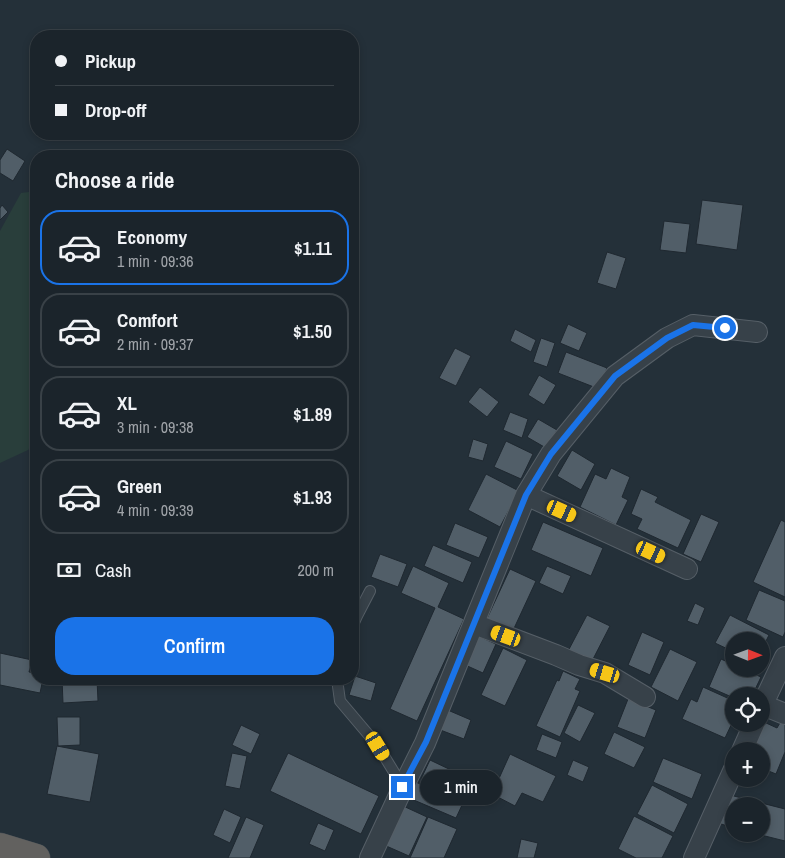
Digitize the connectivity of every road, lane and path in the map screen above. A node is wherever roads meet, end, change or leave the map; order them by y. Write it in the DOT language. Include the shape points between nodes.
graph roads {
  1 [pos="757,332"];
  2 [pos="526,495"];
  3 [pos="687,569"];
  4 [pos="370,591"];
  5 [pos="359,612"];
  6 [pos="474,624"];
  7 [pos="785,657"];
  8 [pos="338,685"];
  9 [pos="770,689"];
  10 [pos="645,697"];
  11 [pos="770,709"];
  12 [pos="785,714"];
  13 [pos="402,787"];
  14 [pos="726,787"];
  15 [pos="0,847"];
  16 [pos="36,858"];
  17 [pos="370,858"];
  18 [pos="694,858"];
  1 -- 2 [label="street" via="693,325 667,338 615,376 551,454"];
  2 -- 3 [label="street"];
  2 -- 6 [label="street"];
  4 -- 5 [label="lane"];
  6 -- 10 [label="street" via="605,673"];
  6 -- 13 [label="street" via="426,742"];
  7 -- 9 [label="street"];
  8 -- 13 [label="lane" via="340,700 378,746"];
  11 -- 12 [label="street"];
  13 -- 17 [label="street"];
  14 -- 18 [label="street"];
  15 -- 16 [label="highway"];
}
